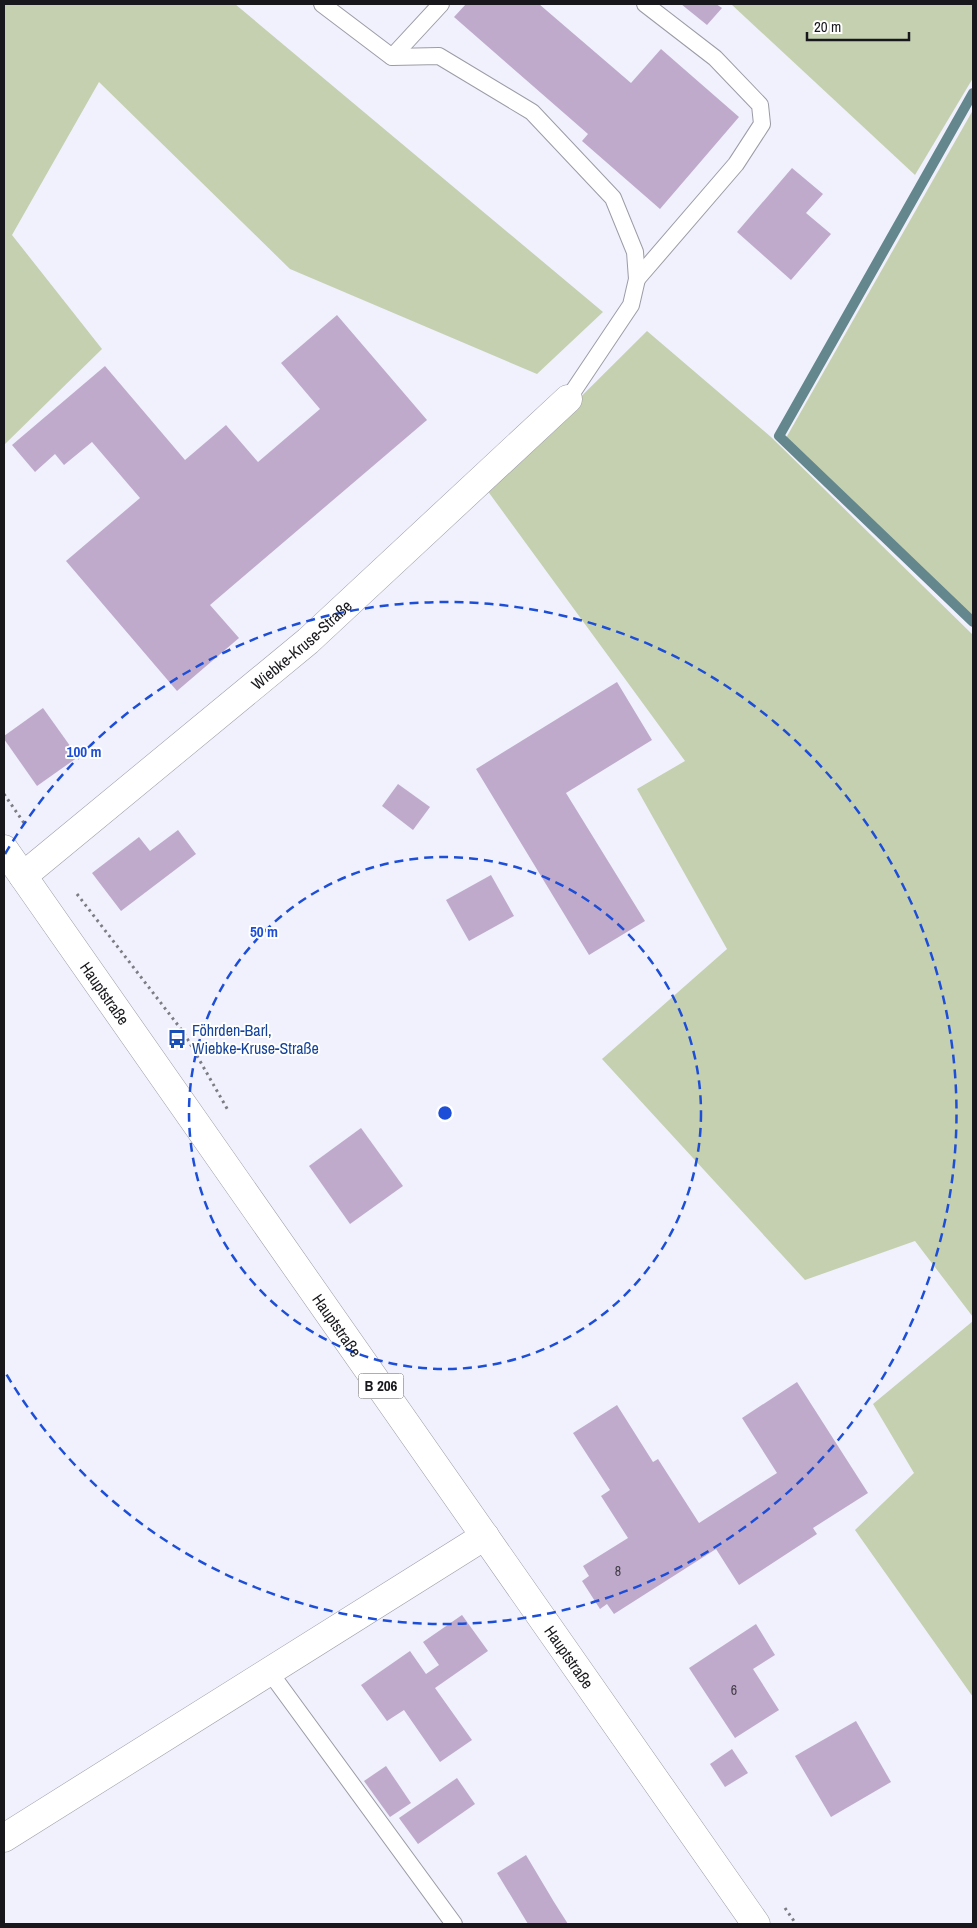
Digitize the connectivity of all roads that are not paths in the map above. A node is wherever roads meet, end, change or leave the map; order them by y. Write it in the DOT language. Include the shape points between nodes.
graph roads {
  1 [pos="322,4"];
  2 [pos="441,4"];
  3 [pos="645,4"];
  4 [pos="392,57"];
  5 [pos="637,279"];
  6 [pos="568,399"];
  7 [pos="4,849"];
  8 [pos="23,876"];
  9 [pos="485,1536"];
  10 [pos="269,1671"];
  11 [pos="4,1838"];
  12 [pos="454,1924"];
  13 [pos="756,1924"];
  1 -- 4 [label="lane"];
  2 -- 4 [label="lane"];
  3 -- 5 [label="lane" via="715,58 760,105 762,124 736,164"];
  4 -- 5 [label="lane" via="439,56 532,112 613,198 635,252"];
  5 -- 6 [label="lane" via="631,305"];
  6 -- 8 [label="main road, Wiebke-Kruse-Straße" via="308,641"];
  7 -- 8 [label="main road, Hauptstraße / B 206"];
  8 -- 9 [label="main road, Hauptstraße / B 206"];
  9 -- 10 [label="main road"];
  9 -- 13 [label="main road, Hauptstraße / B 206"];
  10 -- 11 [label="main road"];
  10 -- 12 [label="lane"];
}
